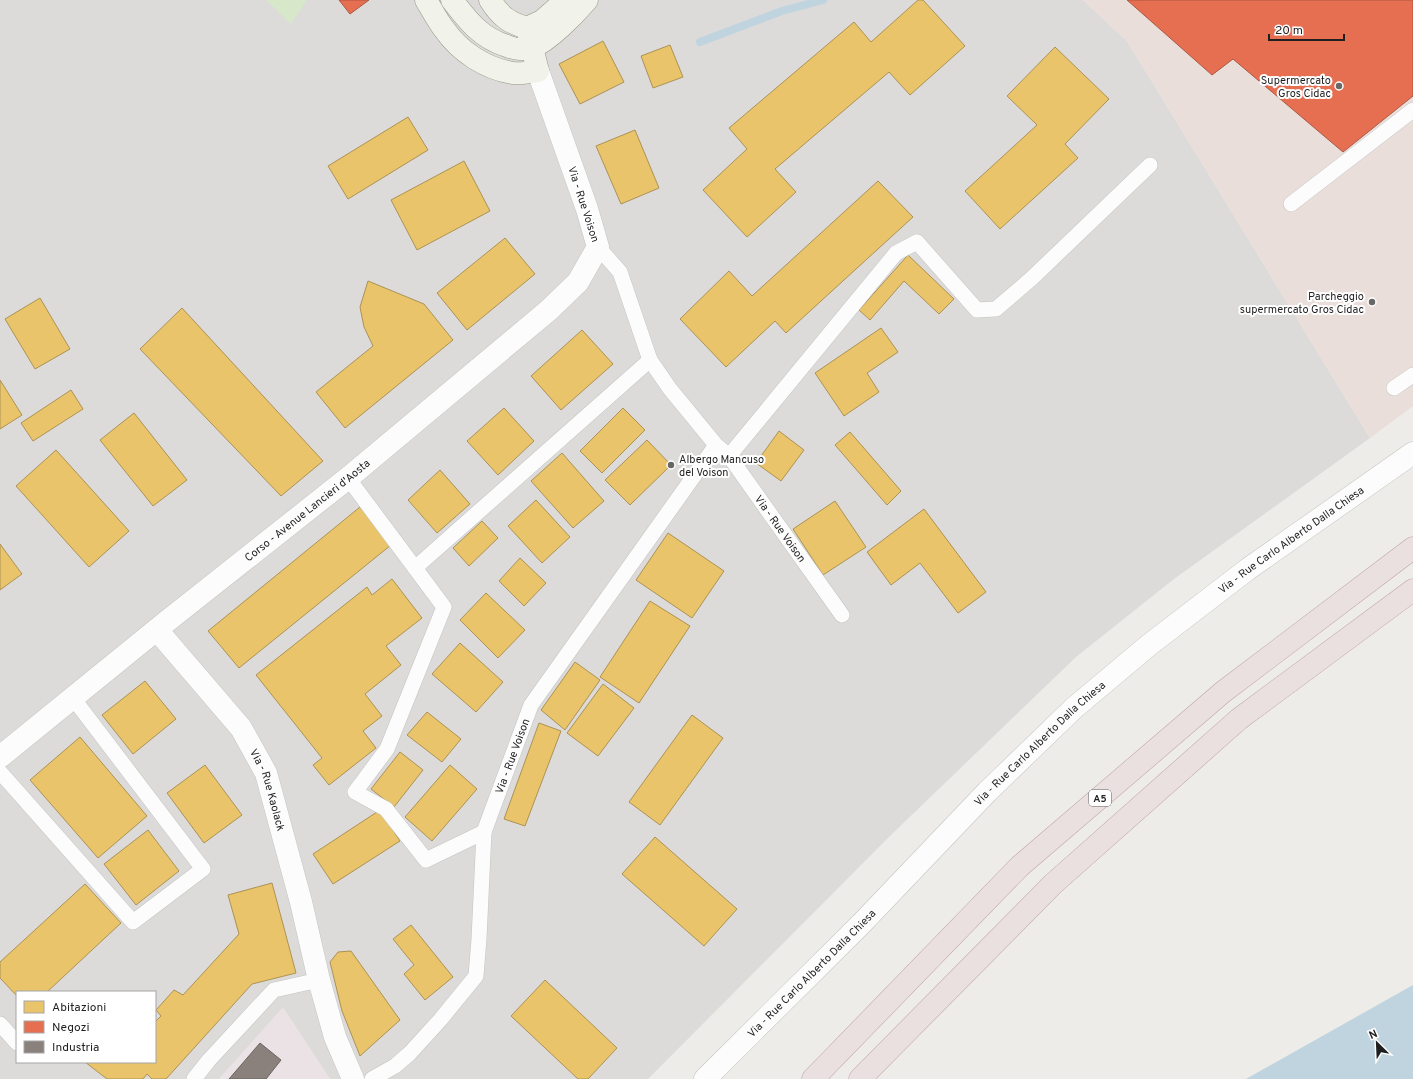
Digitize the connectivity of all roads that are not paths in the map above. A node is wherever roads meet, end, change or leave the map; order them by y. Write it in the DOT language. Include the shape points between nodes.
graph roads {
  1 [pos="426,0"];
  2 [pos="452,0"];
  3 [pos="490,0"];
  4 [pos="566,0"];
  5 [pos="587,0"];
  6 [pos="529,38"];
  7 [pos="538,71"];
  8 [pos="1413,110"];
  9 [pos="1150,165"];
  10 [pos="1291,204"];
  11 [pos="598,247"];
  12 [pos="650,360"];
  13 [pos="1413,375"];
  14 [pos="1394,388"];
  15 [pos="716,445"];
  16 [pos="1413,453"];
  17 [pos="729,456"];
  18 [pos="348,478"];
  19 [pos="1413,548"];
  20 [pos="415,568"];
  21 [pos="1413,590"];
  22 [pos="842,615"];
  23 [pos="157,630"];
  24 [pos="73,698"];
  25 [pos="0,757"];
  26 [pos="0,772"];
  27 [pos="484,832"];
  28 [pos="319,980"];
  29 [pos="0,1024"];
  30 [pos="16,1042"];
  31 [pos="194,1079"];
  32 [pos="353,1079"];
  33 [pos="372,1079"];
  34 [pos="705,1079"];
  35 [pos="813,1079"];
  36 [pos="860,1079"];
  1 -- 7 [label="street" via="444,30 475,60 515,73"];
  2 -- 6 [label="street" via="475,28 495,42 513,48"];
  3 -- 6 [label="street" via="503,17"];
  4 -- 6 [label="street" via="542,21"];
  5 -- 6 [label="street" via="546,39"];
  6 -- 7 [label="street"];
  7 -- 11 [label="street, Via - Rue Voison"];
  8 -- 10 [label="lane"];
  9 -- 17 [label="lane" via="996,309 977,310 917,242 896,253"];
  11 -- 12 [label="lane, Via - Rue Voison" via="620,272"];
  11 -- 18 [label="street, Corso - Avenue Lancieri d'Aosta" via="578,282 549,310"];
  12 -- 15 [label="lane, Via - Rue Voison"];
  12 -- 20 [label="lane"];
  13 -- 14 [label="lane"];
  15 -- 17 [label="lane, Via - Rue Voison"];
  15 -- 27 [label="lane, Via - Rue Voison" via="531,705"];
  16 -- 34 [label="street, Via - Rue Carlo Alberto Dalla Chiesa" via="1248,569 1149,644 1074,708 987,792 862,923"];
  17 -- 22 [label="lane, Via - Rue Voison"];
  18 -- 20 [label="lane"];
  18 -- 23 [label="street, Corso - Avenue Lancieri d'Aosta"];
  19 -- 35 [label="highway, A5" via="1223,692 1020,866"];
  20 -- 27 [label="lane" via="444,607 387,749 355,792 386,810 426,860"];
  21 -- 36 [label="highway" via="1227,729 1052,884"];
  23 -- 24 [label="street, Corso - Avenue Lancieri d'Aosta"];
  23 -- 28 [label="street, Via - Rue Kaolack" via="241,728 266,773"];
  24 -- 25 [label="street, Corso - Avenue Lancieri d'Aosta"];
  24 -- 26 [label="lane" via="202,869 133,922"];
  27 -- 33 [label="lane, Via - Rue Voison" via="476,976 410,1053 395,1066"];
  28 -- 31 [label="lane" via="274,990"];
  28 -- 32 [label="street, Via - Rue Kaolack" via="335,1038"];
  29 -- 30 [label="lane"];
}
